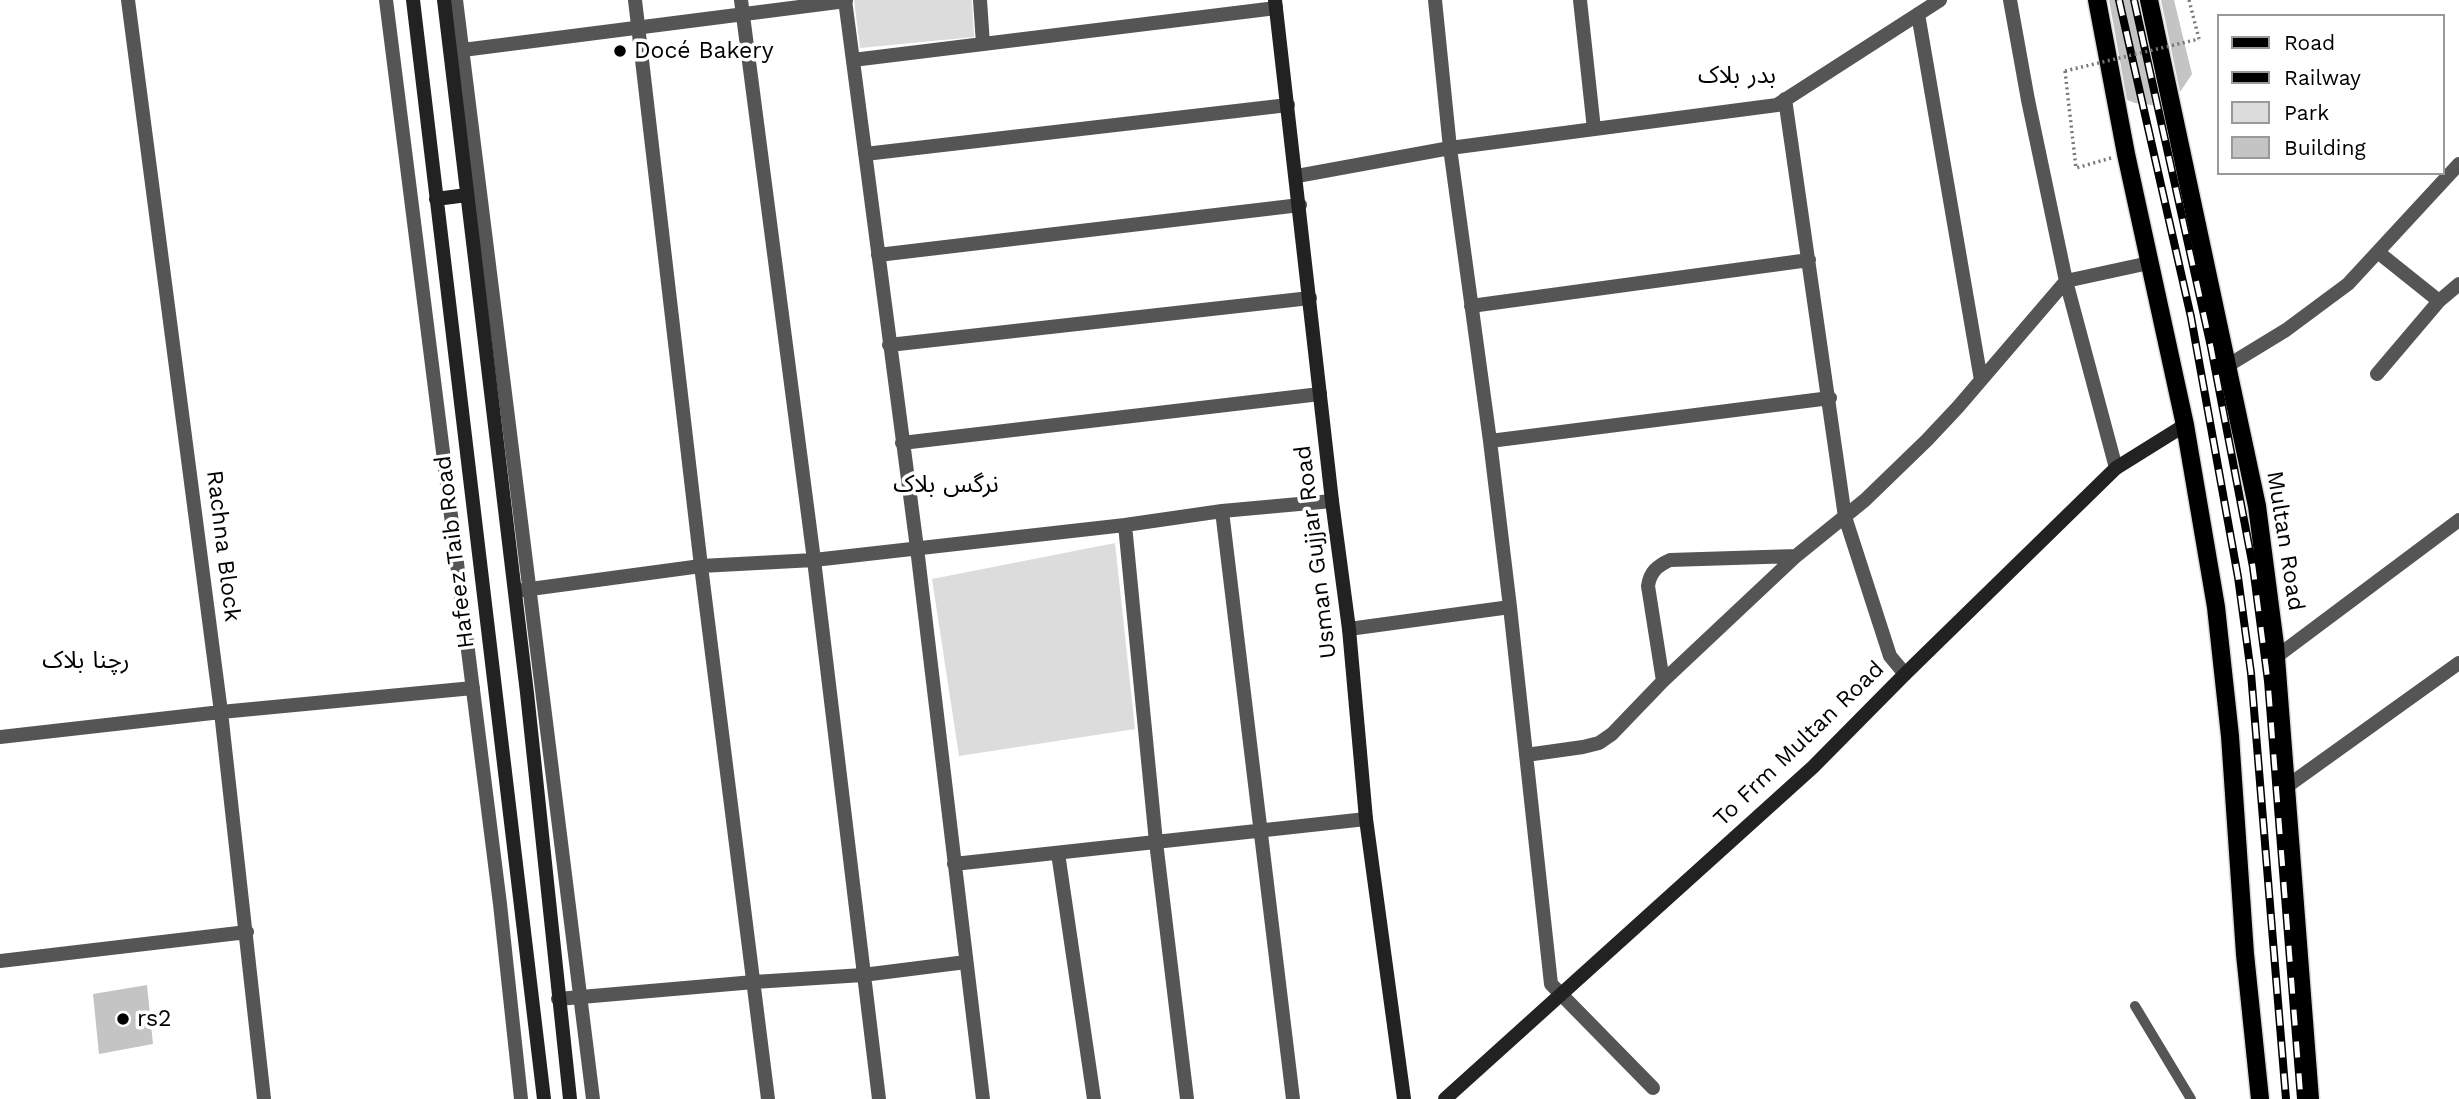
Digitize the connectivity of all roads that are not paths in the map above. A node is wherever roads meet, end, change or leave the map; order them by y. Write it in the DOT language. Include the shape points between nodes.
graph roads {
  1 [pos="128,0"];
  2 [pos="386,0"];
  3 [pos="413,0"];
  4 [pos="444,0"];
  5 [pos="456,0"];
  6 [pos="635,0"];
  7 [pos="846,0"];
  8 [pos="980,0"];
  9 [pos="1435,0"];
  10 [pos="1580,0"];
  11 [pos="1940,0"];
  12 [pos="2010,0"];
  13 [pos="2097,0"];
  14 [pos="2149,0"];
  15 [pos="1276,4"];
  16 [pos="742,7"];
  17 [pos="1919,14"];
  18 [pos="638,27"];
  19 [pos="983,44"];
  20 [pos="456,51"];
  21 [pos="853,60"];
  22 [pos="1785,99"];
  23 [pos="1288,104"];
  24 [pos="1594,129"];
  25 [pos="1450,148"];
  26 [pos="865,154"];
  27 [pos="2459,164"];
  28 [pos="1297,176"];
  29 [pos="467,195"];
  30 [pos="436,199"];
  31 [pos="1300,205"];
  32 [pos="2379,253"];
  33 [pos="878,255"];
  34 [pos="1809,260"];
  35 [pos="2149,263"];
  36 [pos="2066,281"];
  37 [pos="2459,285"];
  38 [pos="1310,298"];
  39 [pos="2440,301"];
  40 [pos="1471,306"];
  41 [pos="890,345"];
  42 [pos="2227,366"];
  43 [pos="2377,374"];
  44 [pos="1981,380"];
  45 [pos="1320,394"];
  46 [pos="1830,398"];
  47 [pos="2185,425"];
  48 [pos="1490,441"];
  49 [pos="902,443"];
  50 [pos="2116,468"];
  51 [pos="1332,501"];
  52 [pos="1222,511"];
  53 [pos="1845,517"];
  54 [pos="2459,520"];
  55 [pos="1125,525"];
  56 [pos="917,548"];
  57 [pos="1796,556"];
  58 [pos="814,560"];
  59 [pos="701,566"];
  60 [pos="531,589"];
  61 [pos="515,591"];
  62 [pos="1510,607"];
  63 [pos="1349,629"];
  64 [pos="2276,657"];
  65 [pos="2459,663"];
  66 [pos="1905,674"];
  67 [pos="1663,681"];
  68 [pos="473,688"];
  69 [pos="497,708"];
  70 [pos="476,711"];
  71 [pos="222,712"];
  72 [pos="0,737"];
  73 [pos="1526,755"];
  74 [pos="2286,787"];
  75 [pos="1366,819"];
  76 [pos="1261,830"];
  77 [pos="1156,842"];
  78 [pos="1058,853"];
  79 [pos="954,864"];
  80 [pos="247,932"];
  81 [pos="0,961"];
  82 [pos="966,962"];
  83 [pos="863,975"];
  84 [pos="754,982"];
  85 [pos="1561,995"];
  86 [pos="581,998"];
  87 [pos="558,999"];
  88 [pos="2135,1006"];
  89 [pos="1653,1088"];
  90 [pos="264,1099"];
  91 [pos="522,1099"];
  92 [pos="544,1099"];
  93 [pos="570,1099"];
  94 [pos="593,1099"];
  95 [pos="768,1099"];
  96 [pos="879,1099"];
  97 [pos="983,1099"];
  98 [pos="1094,1099"];
  99 [pos="1187,1099"];
  100 [pos="1293,1099"];
  101 [pos="1404,1099"];
  102 [pos="1445,1099"];
  103 [pos="2191,1099"];
  104 [pos="2260,1099"];
  105 [pos="2310,1099"];
  1 -- 71 [label="street, Rachna Block"];
  2 -- 68 [label="street"];
  3 -- 30 [label="street, Hafeez Taib Road"];
  4 -- 20 [label="street"];
  5 -- 20 [label="street"];
  6 -- 18 [label="street"];
  7 -- 16 [label="street"];
  7 -- 21 [label="street"];
  8 -- 19 [label="street"];
  9 -- 25 [label="street"];
  10 -- 24 [label="street"];
  11 -- 17 [label="street"];
  12 -- 36 [label="street"];
  13 -- 35 [label="main road"];
  14 -- 42 [label="main road, Multan Road"];
  15 -- 19 [label="street"];
  15 -- 23 [label="street, Usman Gujjar Road"];
  16 -- 18 [label="street"];
  16 -- 58 [label="street"];
  17 -- 22 [label="street"];
  17 -- 44 [label="street"];
  18 -- 20 [label="street"];
  18 -- 59 [label="street"];
  19 -- 21 [label="street"];
  20 -- 29 [label="street"];
  20 -- 60 [label="street"];
  21 -- 26 [label="street"];
  22 -- 24 [label="street" via="1777,105"];
  22 -- 34 [label="street"];
  23 -- 26 [label="street"];
  23 -- 28 [label="street, Usman Gujjar Road"];
  24 -- 25 [label="street"];
  25 -- 28 [label="street"];
  25 -- 40 [label="street"];
  26 -- 33 [label="street"];
  27 -- 32 [label="street"];
  28 -- 31 [label="street, Usman Gujjar Road"];
  29 -- 30 [label="street"];
  29 -- 61 [label="street"];
  30 -- 69 [label="street, Hafeez Taib Road"];
  31 -- 33 [label="street"];
  31 -- 38 [label="street, Usman Gujjar Road"];
  32 -- 39 [label="street"];
  32 -- 42 [label="street" via="2348,284"];
  33 -- 41 [label="street"];
  34 -- 40 [label="street"];
  34 -- 46 [label="street"];
  35 -- 36 [label="street"];
  35 -- 47 [label="main road"];
  36 -- 44 [label="street"];
  36 -- 50 [label="street"];
  37 -- 39 [label="street"];
  38 -- 41 [label="street"];
  38 -- 45 [label="street, Usman Gujjar Road"];
  39 -- 43 [label="street"];
  40 -- 48 [label="street"];
  41 -- 49 [label="street"];
  42 -- 64 [label="main road, Multan Road" via="2257,506"];
  44 -- 53 [label="street" via="1927,440"];
  45 -- 49 [label="street"];
  45 -- 51 [label="street, Usman Gujjar Road"];
  46 -- 48 [label="street"];
  46 -- 53 [label="street"];
  47 -- 50 [label="street, To Frm Multan Road"];
  47 -- 104 [label="main road" via="2217,607"];
  48 -- 62 [label="street"];
  49 -- 56 [label="street"];
  50 -- 66 [label="street, To Frm Multan Road"];
  51 -- 52 [label="street"];
  51 -- 63 [label="street, Usman Gujjar Road"];
  52 -- 55 [label="street"];
  52 -- 76 [label="street"];
  53 -- 57 [label="street"];
  53 -- 66 [label="street" via="1890,656"];
  54 -- 64 [label="street"];
  55 -- 56 [label="street"];
  55 -- 77 [label="street"];
  56 -- 58 [label="street"];
  56 -- 79 [label="street"];
  57 -- 67 [label="street"];
  57 -- 67 [label="street" via="1660,565 1648,586"];
  58 -- 59 [label="street"];
  58 -- 83 [label="street"];
  59 -- 60 [label="street"];
  59 -- 84 [label="street"];
  60 -- 61 [label="street"];
  60 -- 86 [label="street"];
  61 -- 87 [label="street"];
  62 -- 63 [label="street"];
  62 -- 73 [label="street"];
  63 -- 75 [label="street, Usman Gujjar Road"];
  64 -- 74 [label="main road, Multan Road"];
  65 -- 74 [label="street"];
  66 -- 85 [label="street, To Frm Multan Road" via="1813,767"];
  67 -- 73 [label="street" via="1599,743"];
  68 -- 70 [label="street"];
  68 -- 71 [label="street"];
  69 -- 70 [label="street"];
  69 -- 92 [label="street, Hafeez Taib Road"];
  70 -- 91 [label="street"];
  71 -- 72 [label="street"];
  71 -- 80 [label="street, Rachna Block"];
  73 -- 85 [label="street" via="1551,984"];
  74 -- 105 [label="main road, Multan Road"];
  75 -- 76 [label="street"];
  75 -- 101 [label="street, Usman Gujjar Road"];
  76 -- 77 [label="street"];
  76 -- 100 [label="street"];
  77 -- 78 [label="street"];
  77 -- 99 [label="street"];
  78 -- 79 [label="street"];
  78 -- 98 [label="street"];
  79 -- 82 [label="street"];
  80 -- 81 [label="street"];
  80 -- 90 [label="street, Rachna Block"];
  82 -- 83 [label="street"];
  82 -- 97 [label="street"];
  83 -- 84 [label="street"];
  83 -- 96 [label="street"];
  84 -- 86 [label="street"];
  84 -- 95 [label="street"];
  85 -- 89 [label="street"];
  85 -- 102 [label="street, To Frm Multan Road"];
  86 -- 87 [label="street"];
  86 -- 94 [label="street"];
  87 -- 93 [label="street"];
  88 -- 103 [label="lane"];
}
